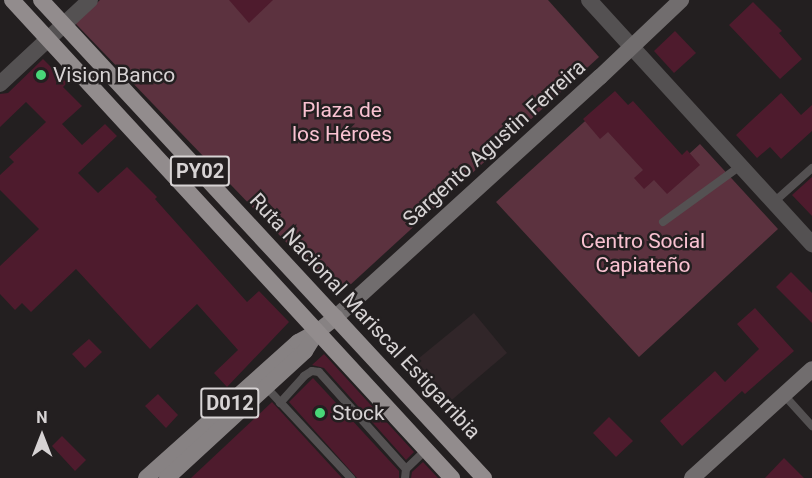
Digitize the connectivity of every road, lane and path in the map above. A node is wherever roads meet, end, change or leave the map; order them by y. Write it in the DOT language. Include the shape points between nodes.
graph roads {
  1 [pos="12,0"];
  2 [pos="41,0"];
  3 [pos="90,0"];
  4 [pos="589,0"];
  5 [pos="681,0"];
  6 [pos="63,25"];
  7 [pos="48,40"];
  8 [pos="630,48"];
  9 [pos="0,84"];
  10 [pos="740,166"];
  11 [pos="812,168"];
  12 [pos="774,202"];
  13 [pos="663,222"];
  14 [pos="812,244"];
  15 [pos="336,317"];
  16 [pos="317,332"];
  17 [pos="812,369"];
  18 [pos="266,387"];
  19 [pos="784,395"];
  20 [pos="280,403"];
  21 [pos="812,426"];
  22 [pos="426,450"];
  23 [pos="405,474"];
  24 [pos="146,478"];
  25 [pos="167,478"];
  26 [pos="351,478"];
  27 [pos="452,478"];
  28 [pos="484,478"];
  29 [pos="692,478"];
  1 -- 7 [label="highway, PY02"];
  2 -- 6 [label="highway, Ruta Nacional Mariscal Estigarribia / PY02"];
  3 -- 6 [label="street"];
  4 -- 8 [label="street"];
  5 -- 8 [label="main road, Sargento Agustin Ferreira"];
  6 -- 7 [label="street"];
  6 -- 15 [label="highway, Ruta Nacional Mariscal Estigarribia / PY02"];
  7 -- 9 [label="street"];
  7 -- 16 [label="highway, PY02"];
  8 -- 10 [label="street"];
  8 -- 15 [label="main road, Sargento Agustin Ferreira"];
  10 -- 12 [label="street"];
  10 -- 13 [label="lane"];
  11 -- 12 [label="lane"];
  12 -- 14 [label="street"];
  15 -- 16 [label="main road"];
  15 -- 28 [label="highway, Ruta Nacional Mariscal Estigarribia / PY02"];
  16 -- 18 [label="main road, D012" via="305,351"];
  16 -- 22 [label="highway, PY02"];
  16 -- 24 [label="main road, D012" via="298,342"];
  17 -- 19 [label="main road"];
  18 -- 20 [label="lane"];
  18 -- 25 [label="main road, D012"];
  19 -- 21 [label="lane"];
  19 -- 29 [label="main road"];
  20 -- 23 [label="lane" via="304,376 320,372"];
  20 -- 26 [label="lane"];
  22 -- 23 [label="lane"];
  22 -- 27 [label="highway, PY02"];
}
